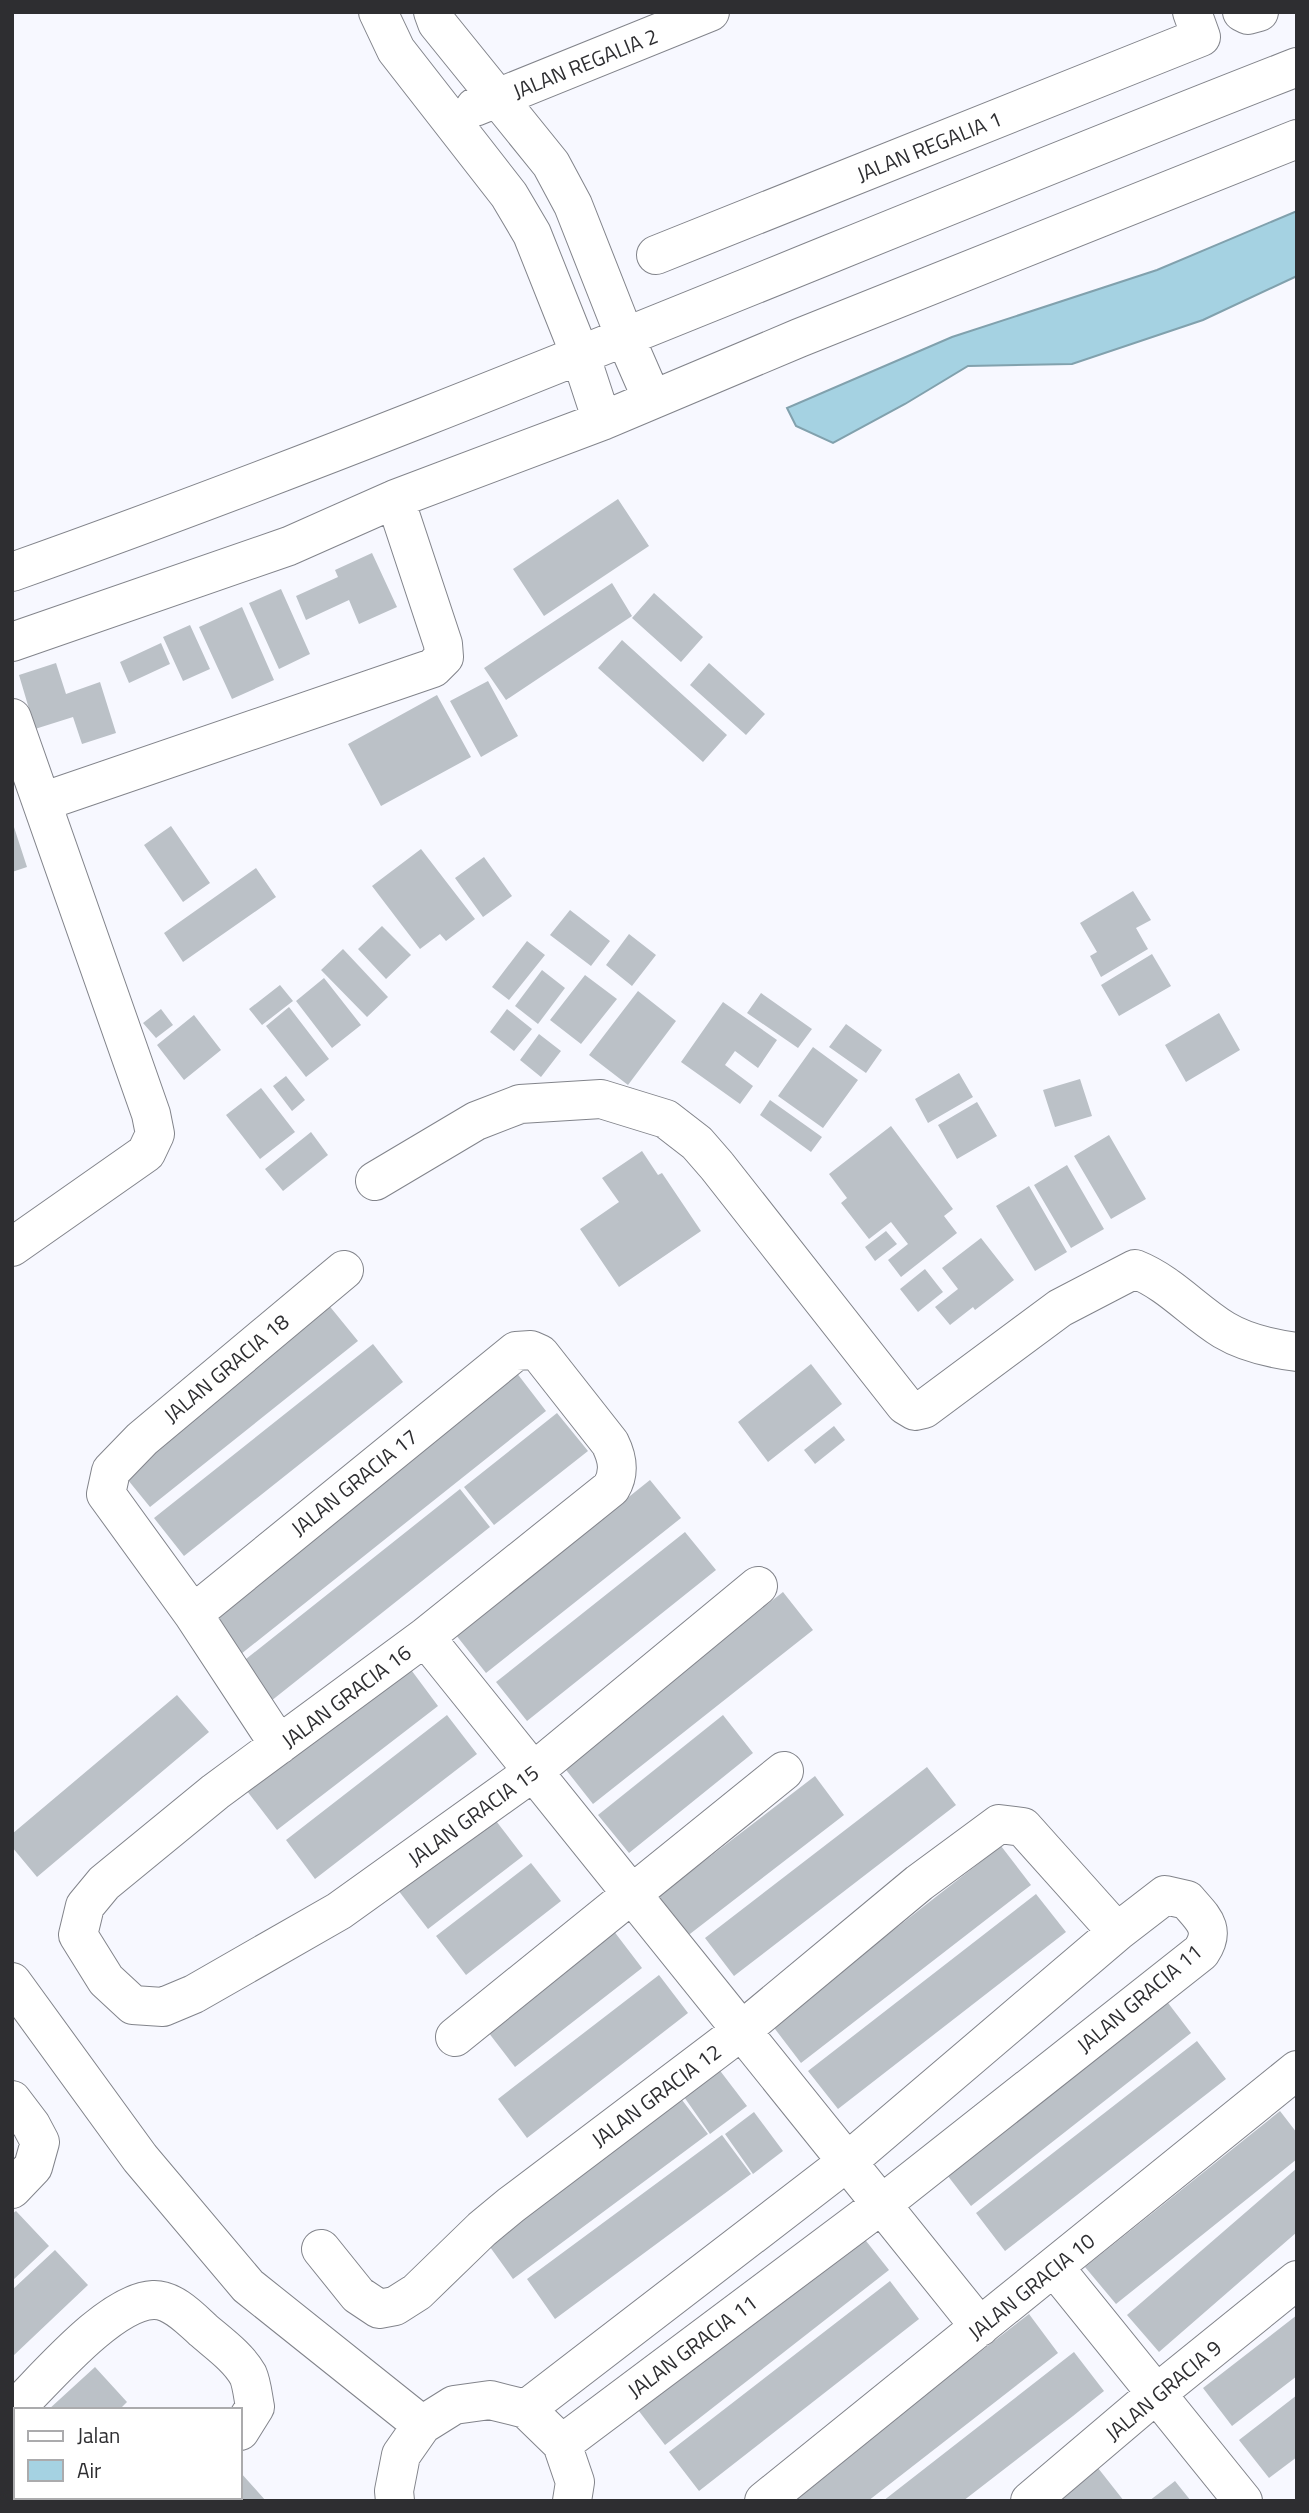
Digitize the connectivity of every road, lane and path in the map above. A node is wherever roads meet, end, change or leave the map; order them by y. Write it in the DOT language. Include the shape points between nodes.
graph roads {
  1 [pos="378,12"];
  2 [pos="433,12"];
  3 [pos="710,12"];
  4 [pos="1196,25"];
  5 [pos="1297,67"];
  6 [pos="498,98"];
  7 [pos="448,118"];
  8 [pos="1297,139"];
  9 [pos="656,255"];
  10 [pos="625,337"];
  11 [pos="581,357"];
  12 [pos="652,399"];
  13 [pos="602,421"];
  14 [pos="395,499"];
  15 [pos="12,572"];
  16 [pos="12,642"];
  17 [pos="12,718"];
  18 [pos="42,802"];
  19 [pos="375,1181"];
  20 [pos="12,1247"];
  21 [pos="344,1270"];
  22 [pos="516,1350"];
  23 [pos="1297,1352"];
  24 [pos="758,1586"];
  25 [pos="193,1615"];
  26 [pos="425,1637"];
  27 [pos="279,1745"];
  28 [pos="783,1771"];
  29 [pos="533,1772"];
  30 [pos="631,1894"];
  31 [pos="1117,1932"];
  32 [pos="12,1982"];
  33 [pos="163,2007"];
  34 [pos="741,2031"];
  35 [pos="455,2037"];
  36 [pos="1297,2070"];
  37 [pos="12,2100"];
  38 [pos="847,2162"];
  39 [pos="23,2178"];
  40 [pos="882,2204"];
  41 [pos="321,2249"];
  42 [pos="1054,2267"];
  43 [pos="1297,2280"];
  44 [pos="980,2327"];
  45 [pos="1156,2394"];
  46 [pos="16,2408"];
  47 [pos="526,2409"];
  48 [pos="247,2419"];
  49 [pos="422,2425"];
  50 [pos="562,2444"];
  51 [pos="396,2501"];
  52 [pos="572,2501"];
  53 [pos="764,2501"];
  54 [pos="1030,2501"];
  55 [pos="1242,2501"];
  1 -- 7 [label="street" via="396,50"];
  2 -- 6 [label="street"];
  3 -- 6 [label="street, JALAN REGALIA 2"];
  4 -- 9 [label="street, JALAN REGALIA 1"];
  5 -- 10 [label="street"];
  6 -- 7 [label="street, JALAN REGALIA 2"];
  6 -- 10 [label="street" via="551,164 573,205"];
  7 -- 11 [label="street" via="509,195 532,234"];
  8 -- 12 [label="street"];
  10 -- 11 [label="street"];
  10 -- 12 [label="street"];
  11 -- 13 [label="street"];
  11 -- 15 [label="street"];
  12 -- 13 [label="street"];
  13 -- 14 [label="street"];
  14 -- 16 [label="street" via="289,546"];
  14 -- 18 [label="street" via="443,644 444,657 433,668"];
  17 -- 18 [label="street"];
  18 -- 20 [label="street" via="156,1134 146,1153"];
  19 -- 23 [label="street" via="476,1121 520,1104 601,1099 666,1119 717,1166 905,1405 915,1411 924,1409 1060,1308 1135,1269 1154,1277 1225,1331"];
  21 -- 25 [label="street, JALAN GRACIA 18" via="164,1419 111,1471 106,1494"];
  22 -- 25 [label="street, JALAN GRACIA 17"];
  22 -- 26 [label="street, JALAN GRACIA 16" via="540,1354 610,1443 616,1455 616,1479 611,1488"];
  24 -- 29 [label="street, JALAN GRACIA 15"];
  25 -- 27 [label="street"];
  26 -- 27 [label="street, JALAN GRACIA 16"];
  26 -- 29 [label="street"];
  27 -- 33 [label="street, JALAN GRACIA 16" via="104,1883 85,1906 78,1935 106,1980 133,2005"];
  28 -- 30 [label="street"];
  29 -- 30 [label="street"];
  29 -- 33 [label="street, JALAN GRACIA 15" via="340,1911 243,1968"];
  30 -- 34 [label="street"];
  30 -- 35 [label="street"];
  31 -- 34 [label="street, JALAN GRACIA 12" via="1023,1827 999,1824 919,1883"];
  31 -- 38 [label="street, JALAN GRACIA 11"];
  31 -- 40 [label="street, JALAN GRACIA 11" via="1165,1895 1187,1899 1208,1927 1201,1952"];
  32 -- 49 [label="street" via="139,2158 248,2286"];
  34 -- 38 [label="street"];
  34 -- 41 [label="street, JALAN GRACIA 12" via="511,2205 395,2306 379,2309 358,2295"];
  36 -- 42 [label="street, JALAN GRACIA 10"];
  37 -- 39 [label="street" via="40,2143"];
  38 -- 40 [label="street"];
  38 -- 47 [label="street, JALAN GRACIA 11"];
  40 -- 44 [label="street"];
  40 -- 50 [label="street, JALAN GRACIA 11"];
  42 -- 44 [label="street, JALAN GRACIA 10"];
  42 -- 45 [label="street"];
  43 -- 45 [label="street, JALAN GRACIA 9"];
  44 -- 53 [label="street, JALAN GRACIA 10"];
  45 -- 54 [label="street, JALAN GRACIA 9"];
  45 -- 55 [label="street"];
  46 -- 48 [label="street" via="93,2331 114,2315 155,2300 179,2309 236,2359 249,2376"];
  47 -- 49 [label="street" via="490,2400 454,2405"];
  47 -- 50 [label="street"];
  49 -- 51 [label="street" via="401,2455"];
  50 -- 52 [label="street" via="575,2482"];
}
